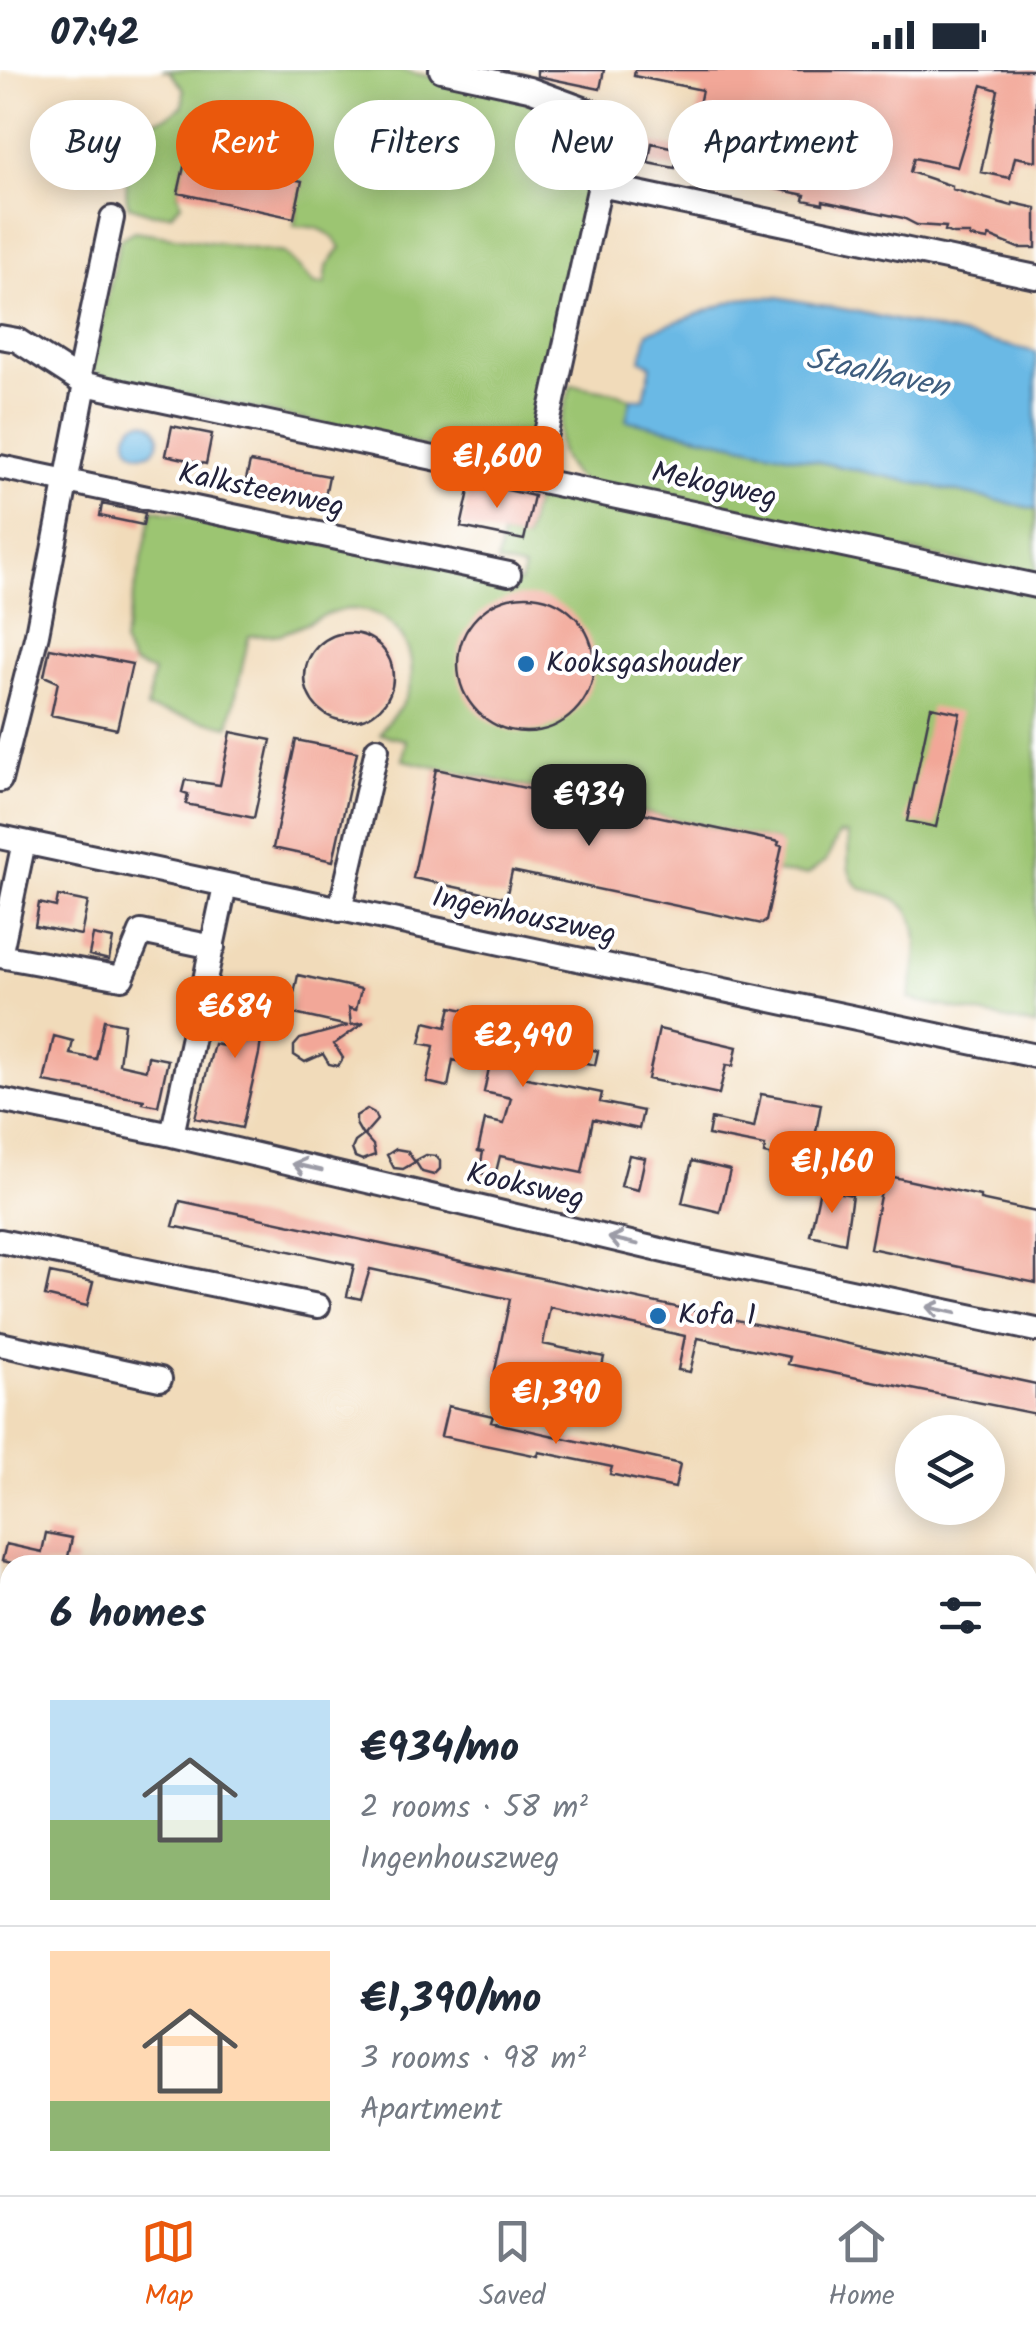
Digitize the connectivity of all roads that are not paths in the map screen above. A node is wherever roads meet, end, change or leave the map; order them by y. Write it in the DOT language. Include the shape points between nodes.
graph roads {
  1 [pos="441,70"];
  2 [pos="561,100"];
  3 [pos="599,190"];
  4 [pos="624,190"];
  5 [pos="112,218"];
  6 [pos="1036,277"];
  7 [pos="0,337"];
  8 [pos="81,382"];
  9 [pos="0,467"];
  10 [pos="536,479"];
  11 [pos="64,481"];
  12 [pos="509,574"];
  13 [pos="1036,586"];
  14 [pos="376,748"];
  15 [pos="0,780"];
  16 [pos="0,838"];
  17 [pos="24,842"];
  18 [pos="225,886"];
  19 [pos="340,910"];
  20 [pos="213,948"];
  21 [pos="1036,1056"];
  22 [pos="0,1100"];
  23 [pos="172,1135"];
  24 [pos="0,1241"];
  25 [pos="318,1306"];
  26 [pos="1036,1330"];
  27 [pos="0,1344"];
  28 [pos="160,1379"];
  1 -- 2 [label="street"];
  3 -- 10 [label="street"];
  4 -- 6 [label="street"];
  5 -- 8 [label="street"];
  7 -- 8 [label="street" via="16,340"];
  8 -- 10 [label="street, Mekogweg"];
  8 -- 11 [label="street"];
  9 -- 11 [label="street, Kalksteenweg"];
  10 -- 13 [label="street, Mekogweg"];
  11 -- 12 [label="street, Kalksteenweg"];
  11 -- 15 [label="street" via="37,634"];
  14 -- 19 [label="street"];
  16 -- 17 [label="street, Ingenhouszweg"];
  17 -- 18 [label="street, Ingenhouszweg"];
  17 -- 20 [label="street" via="0,956 122,978 141,932"];
  18 -- 19 [label="street, Ingenhouszweg"];
  18 -- 20 [label="street"];
  19 -- 21 [label="street, Ingenhouszweg" via="895,1013"];
  20 -- 23 [label="street"];
  22 -- 23 [label="street, Kooksweg"];
  26 -- 23 [label="street, Kooksweg, one-way" via="694,1258"];
  24 -- 25 [label="street"];
  27 -- 28 [label="street"];
}
